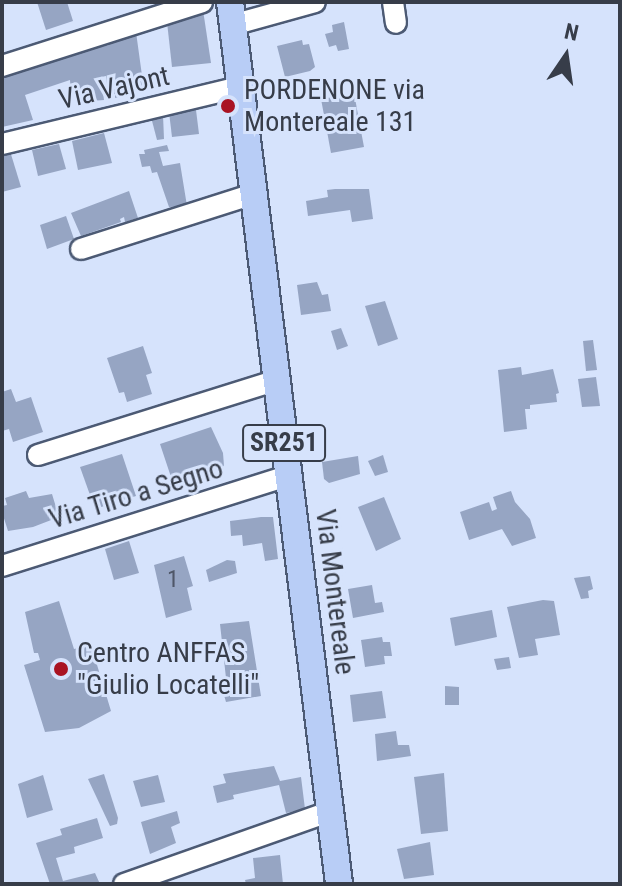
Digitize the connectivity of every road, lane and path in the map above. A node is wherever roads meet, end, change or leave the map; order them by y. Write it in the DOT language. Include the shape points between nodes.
graph roads {
  1 [pos="202,2"];
  2 [pos="315,2"];
  3 [pos="393,2"];
  4 [pos="231,14"];
  5 [pos="396,23"];
  6 [pos="2,66"];
  7 [pos="240,87"];
  8 [pos="2,144"];
  9 [pos="253,194"];
  10 [pos="81,249"];
  11 [pos="277,380"];
  12 [pos="38,455"];
  13 [pos="288,476"];
  14 [pos="2,566"];
  15 [pos="329,812"];
  16 [pos="124,884"];
  17 [pos="339,884"];
  1 -- 6 [label="street"];
  2 -- 4 [label="street"];
  3 -- 5 [label="street"];
  4 -- 7 [label="main road, Via Montereale / SR251"];
  7 -- 8 [label="street, Via Vajont"];
  7 -- 9 [label="main road, Via Montereale / SR251"];
  9 -- 10 [label="street"];
  9 -- 11 [label="main road, Via Montereale / SR251"];
  11 -- 12 [label="street"];
  11 -- 13 [label="main road, Via Montereale / SR251"];
  13 -- 14 [label="street, Via Tiro a Segno"];
  13 -- 15 [label="main road, Via Montereale / SR251"];
  15 -- 16 [label="street"];
  15 -- 17 [label="main road, Via Montereale / SR251"];
}
